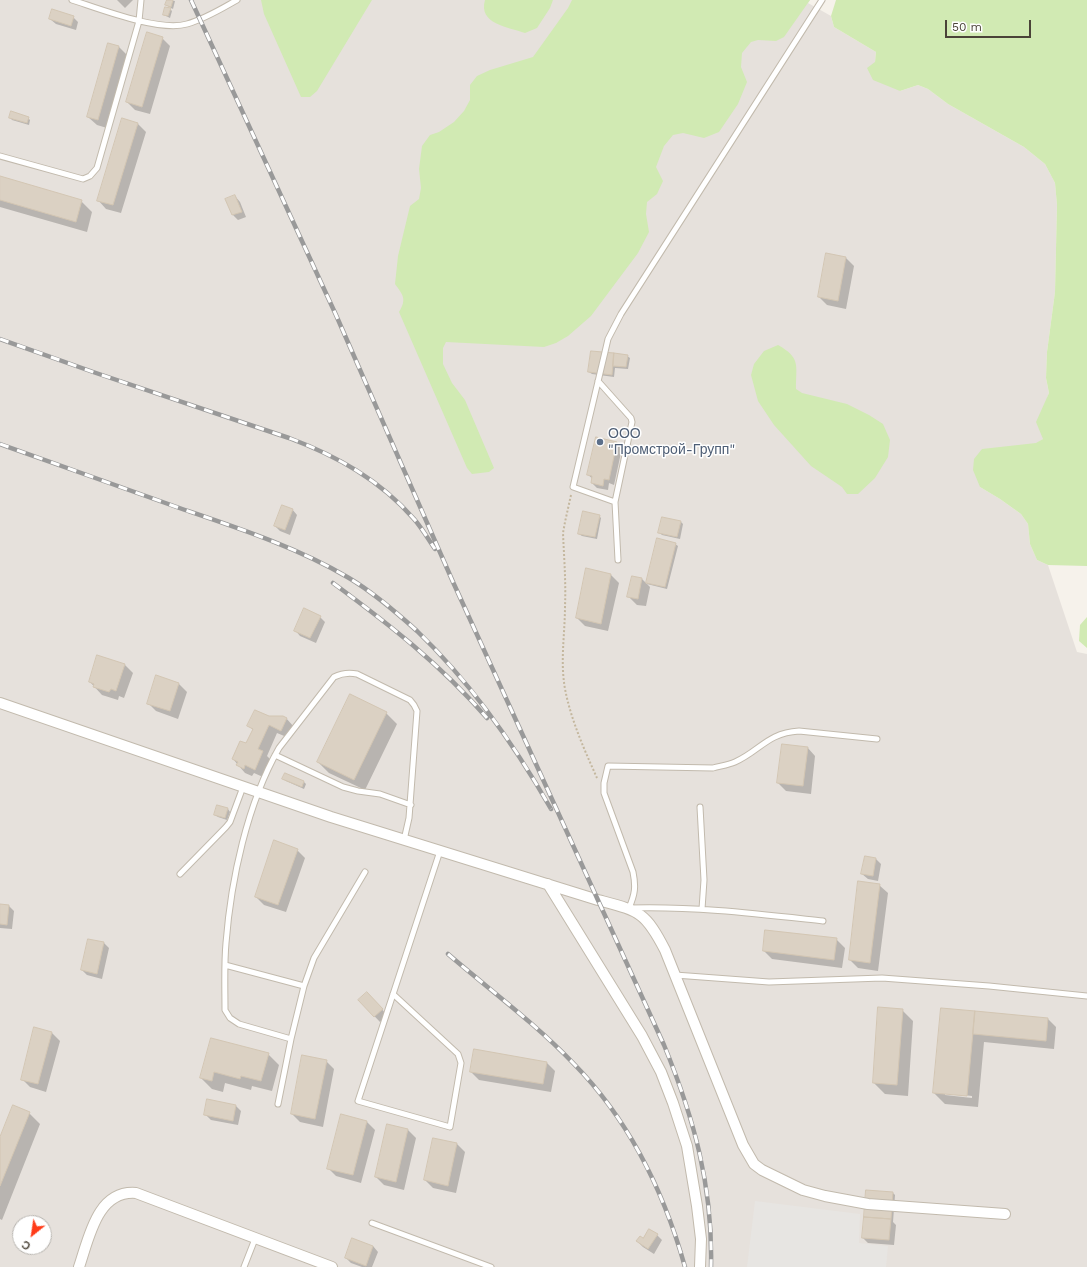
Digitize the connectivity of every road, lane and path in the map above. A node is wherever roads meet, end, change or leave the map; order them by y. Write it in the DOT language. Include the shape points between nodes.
graph roads {
  1 [pos="72,0"];
  2 [pos="141,0"];
  3 [pos="237,0"];
  4 [pos="822,0"];
  5 [pos="139,21"];
  6 [pos="0,156"];
  7 [pos="598,380"];
  8 [pos="573,487"];
  9 [pos="616,502"];
  10 [pos="618,560"];
  11 [pos="0,704"];
  12 [pos="877,739"];
  13 [pos="275,755"];
  14 [pos="243,787"];
  15 [pos="258,792"];
  16 [pos="604,794"];
  17 [pos="411,805"];
  18 [pos="700,807"];
  19 [pos="404,840"];
  20 [pos="440,851"];
  21 [pos="365,872"];
  22 [pos="180,874"];
  23 [pos="548,884"];
  24 [pos="629,908"];
  25 [pos="702,909"];
  26 [pos="824,921"];
  27 [pos="225,965"];
  28 [pos="676,975"];
  29 [pos="304,986"];
  30 [pos="393,994"];
  31 [pos="1087,996"];
  32 [pos="291,1039"];
  33 [pos="278,1104"];
  34 [pos="1005,1214"];
  35 [pos="372,1223"];
  36 [pos="255,1239"];
  37 [pos="79,1267"];
  38 [pos="244,1267"];
  39 [pos="332,1267"];
  40 [pos="491,1267"];
  41 [pos="700,1267"];
  1 -- 5 [label="lane"];
  2 -- 5 [label="lane"];
  3 -- 5 [label="lane" via="211,15 186,25 161,25"];
  4 -- 7 [label="lane" via="621,314 608,339"];
  5 -- 6 [label="lane" via="97,168 90,176 83,179"];
  7 -- 8 [label="lane"];
  7 -- 9 [label="lane" via="632,422"];
  8 -- 9 [label="lane"];
  8 -- 16 [label="path" via="563,533 563,673 578,733"];
  9 -- 10 [label="lane"];
  11 -- 14 [label="street"];
  12 -- 16 [label="lane" via="787,732 776,735 736,762 713,768 608,766"];
  13 -- 15 [label="lane"];
  13 -- 17 [label="lane" via="343,787 380,794"];
  13 -- 17 [label="lane" via="334,677 344,673 357,674 410,700 417,711"];
  14 -- 15 [label="street"];
  14 -- 22 [label="lane" via="226,827"];
  15 -- 19 [label="street"];
  15 -- 27 [label="lane" via="249,818 233,890"];
  16 -- 24 [label="lane" via="634,872 634,896"];
  17 -- 19 [label="lane"];
  18 -- 25 [label="lane" via="704,880"];
  19 -- 20 [label="street"];
  20 -- 23 [label="street"];
  20 -- 30 [label="lane"];
  21 -- 29 [label="lane" via="314,958"];
  23 -- 24 [label="street"];
  23 -- 41 [label="street" via="642,1036 661,1072 687,1146 701,1239"];
  24 -- 25 [label="lane"];
  24 -- 28 [label="street" via="642,915 656,932"];
  25 -- 26 [label="lane"];
  27 -- 29 [label="lane"];
  27 -- 32 [label="lane" via="225,1010 230,1018 239,1024"];
  28 -- 31 [label="lane" via="769,982 882,978"];
  28 -- 34 [label="street" via="743,1145 754,1164 762,1170 803,1190 843,1200"];
  29 -- 32 [label="lane"];
  30 -- 30 [label="lane" via="358,1101 450,1127 461,1063 458,1054"];
  32 -- 33 [label="lane"];
  35 -- 40 [label="lane"];
  36 -- 37 [label="street" via="136,1193 126,1192 111,1200 98,1213"];
  36 -- 38 [label="lane"];
  36 -- 39 [label="street"];
}
